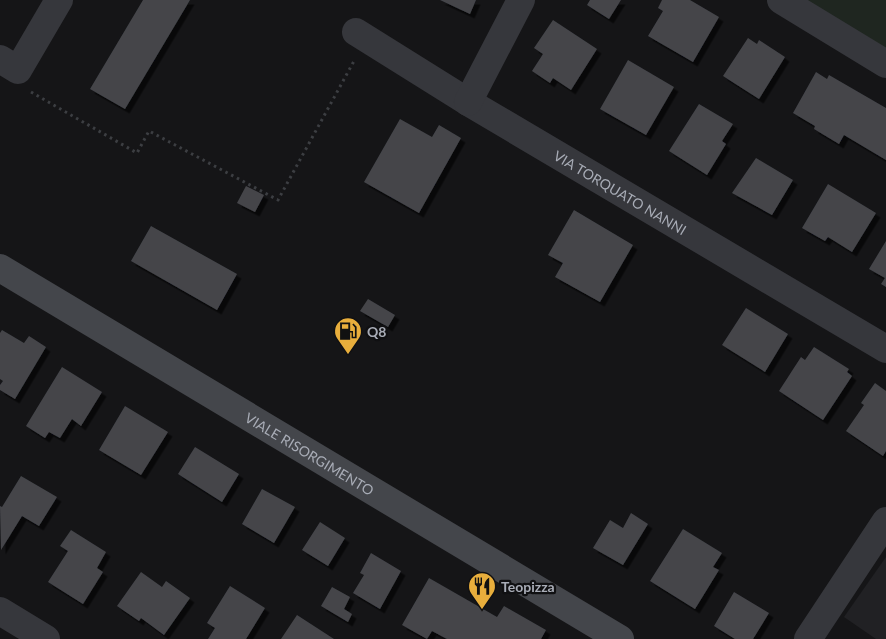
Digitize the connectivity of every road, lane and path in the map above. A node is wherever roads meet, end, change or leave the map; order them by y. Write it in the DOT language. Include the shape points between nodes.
graph roads {
  1 [pos="59,0"];
  2 [pos="521,0"];
  3 [pos="781,0"];
  4 [pos="362,36"];
  5 [pos="9,64"];
  6 [pos="886,64"];
  7 [pos="468,102"];
  8 [pos="0,268"];
  9 [pos="886,349"];
  10 [pos="886,521"];
  11 [pos="0,610"];
  12 [pos="46,639"];
  13 [pos="620,639"];
  14 [pos="808,639"];
  1 -- 5 [label="street"];
  2 -- 7 [label="street"];
  3 -- 6 [label="street"];
  4 -- 5 [label="path" via="278,200 149,132 137,153 22,86"];
  4 -- 7 [label="street, VIA TORQUATO NANNI"];
  7 -- 9 [label="street, VIA TORQUATO NANNI"];
  8 -- 13 [label="street, VIALE RISORGIMENTO"];
  10 -- 14 [label="street"];
  11 -- 12 [label="street"];
}
